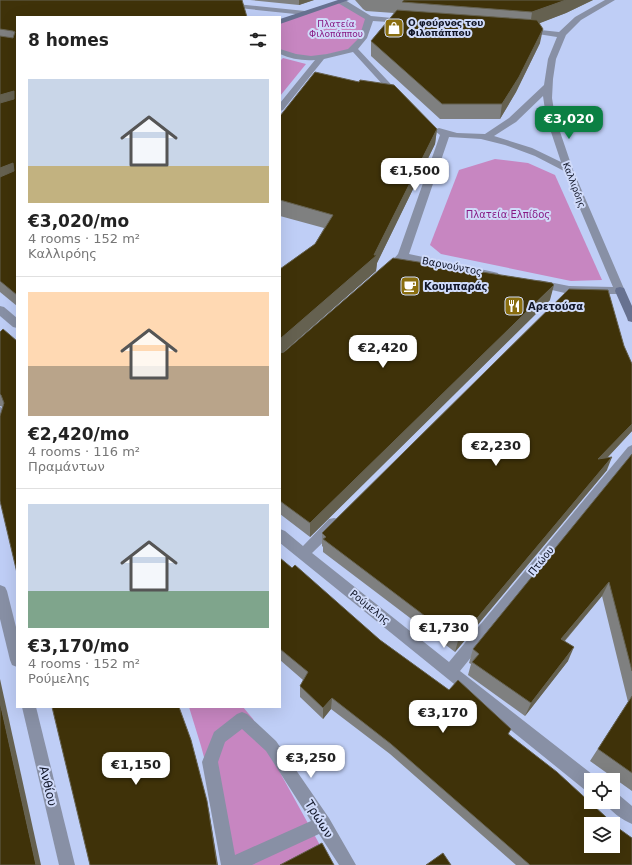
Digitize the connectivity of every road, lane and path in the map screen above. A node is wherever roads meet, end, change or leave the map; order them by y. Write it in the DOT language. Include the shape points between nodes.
graph roads {
  1 [pos="611,0"];
  2 [pos="343,1"];
  3 [pos="222,5"];
  4 [pos="305,13"];
  5 [pos="369,18"];
  6 [pos="408,21"];
  7 [pos="281,22"];
  8 [pos="519,30"];
  9 [pos="562,34"];
  10 [pos="354,49"];
  11 [pos="281,53"];
  12 [pos="321,58"];
  13 [pos="549,84"];
  14 [pos="402,101"];
  15 [pos="281,107"];
  16 [pos="428,127"];
  17 [pos="445,134"];
  18 [pos="486,137"];
  19 [pos="567,169"];
  20 [pos="403,256"];
  21 [pos="391,266"];
  22 [pos="501,276"];
  23 [pos="531,282"];
  24 [pos="569,290"];
  25 [pos="620,291"];
  26 [pos="558,301"];
  27 [pos="0,310"];
  28 [pos="632,318"];
  29 [pos="16,323"];
  30 [pos="2,412"];
  31 [pos="0,430"];
  32 [pos="632,450"];
  33 [pos="343,514"];
  34 [pos="281,536"];
  35 [pos="303,554"];
  36 [pos="0,591"];
  37 [pos="16,656"];
  38 [pos="451,671"];
  39 [pos="28,708"];
  40 [pos="584,778"];
  41 [pos="620,807"];
  42 [pos="632,816"];
  43 [pos="323,824"];
  44 [pos="67,865"];
  45 [pos="229,865"];
  46 [pos="233,865"];
  47 [pos="348,865"];
  1 -- 9 [label="street, Καλλιρόης" via="582,16"];
  2 -- 4 [label="street"];
  2 -- 5 [label="street"];
  3 -- 4 [label="street"];
  4 -- 7 [label="street"];
  5 -- 6 [label="street"];
  5 -- 10 [label="street" via="368,28"];
  8 -- 9 [label="street"];
  9 -- 13 [label="street, Καλλιρόης" via="554,55"];
  10 -- 12 [label="street"];
  10 -- 14 [label="street"];
  11 -- 12 [label="street"];
  12 -- 15 [label="street"];
  13 -- 18 [label="street" via="521,115"];
  13 -- 19 [label="street, Καλλιρόης" via="548,103 552,124"];
  16 -- 17 [label="street"];
  17 -- 18 [label="street"];
  17 -- 20 [label="street"];
  18 -- 19 [label="street" via="544,155"];
  19 -- 25 [label="street, Καλλιρόης"];
  20 -- 21 [label="street"];
  20 -- 22 [label="street, Βαρνούντος"];
  23 -- 24 [label="street"];
  24 -- 25 [label="street"];
  24 -- 26 [label="street"];
  25 -- 28 [label="street, Καλλιρόης"];
  27 -- 29 [label="street"];
  30 -- 31 [label="street"];
  32 -- 38 [label="street, Πτώου"];
  33 -- 35 [label="street"];
  34 -- 35 [label="street, Ρούμελης"];
  35 -- 38 [label="street, Ρούμελης"];
  36 -- 37 [label="street"];
  38 -- 40 [label="street, Ρούμελης"];
  39 -- 44 [label="street, Ανθίου"];
  41 -- 42 [label="street"];
  43 -- 45 [label="street, Τρώων" via="271,746 242,719 220,737 210,762"];
  43 -- 46 [label="street"];
  43 -- 47 [label="street, Τρώων"];
}
